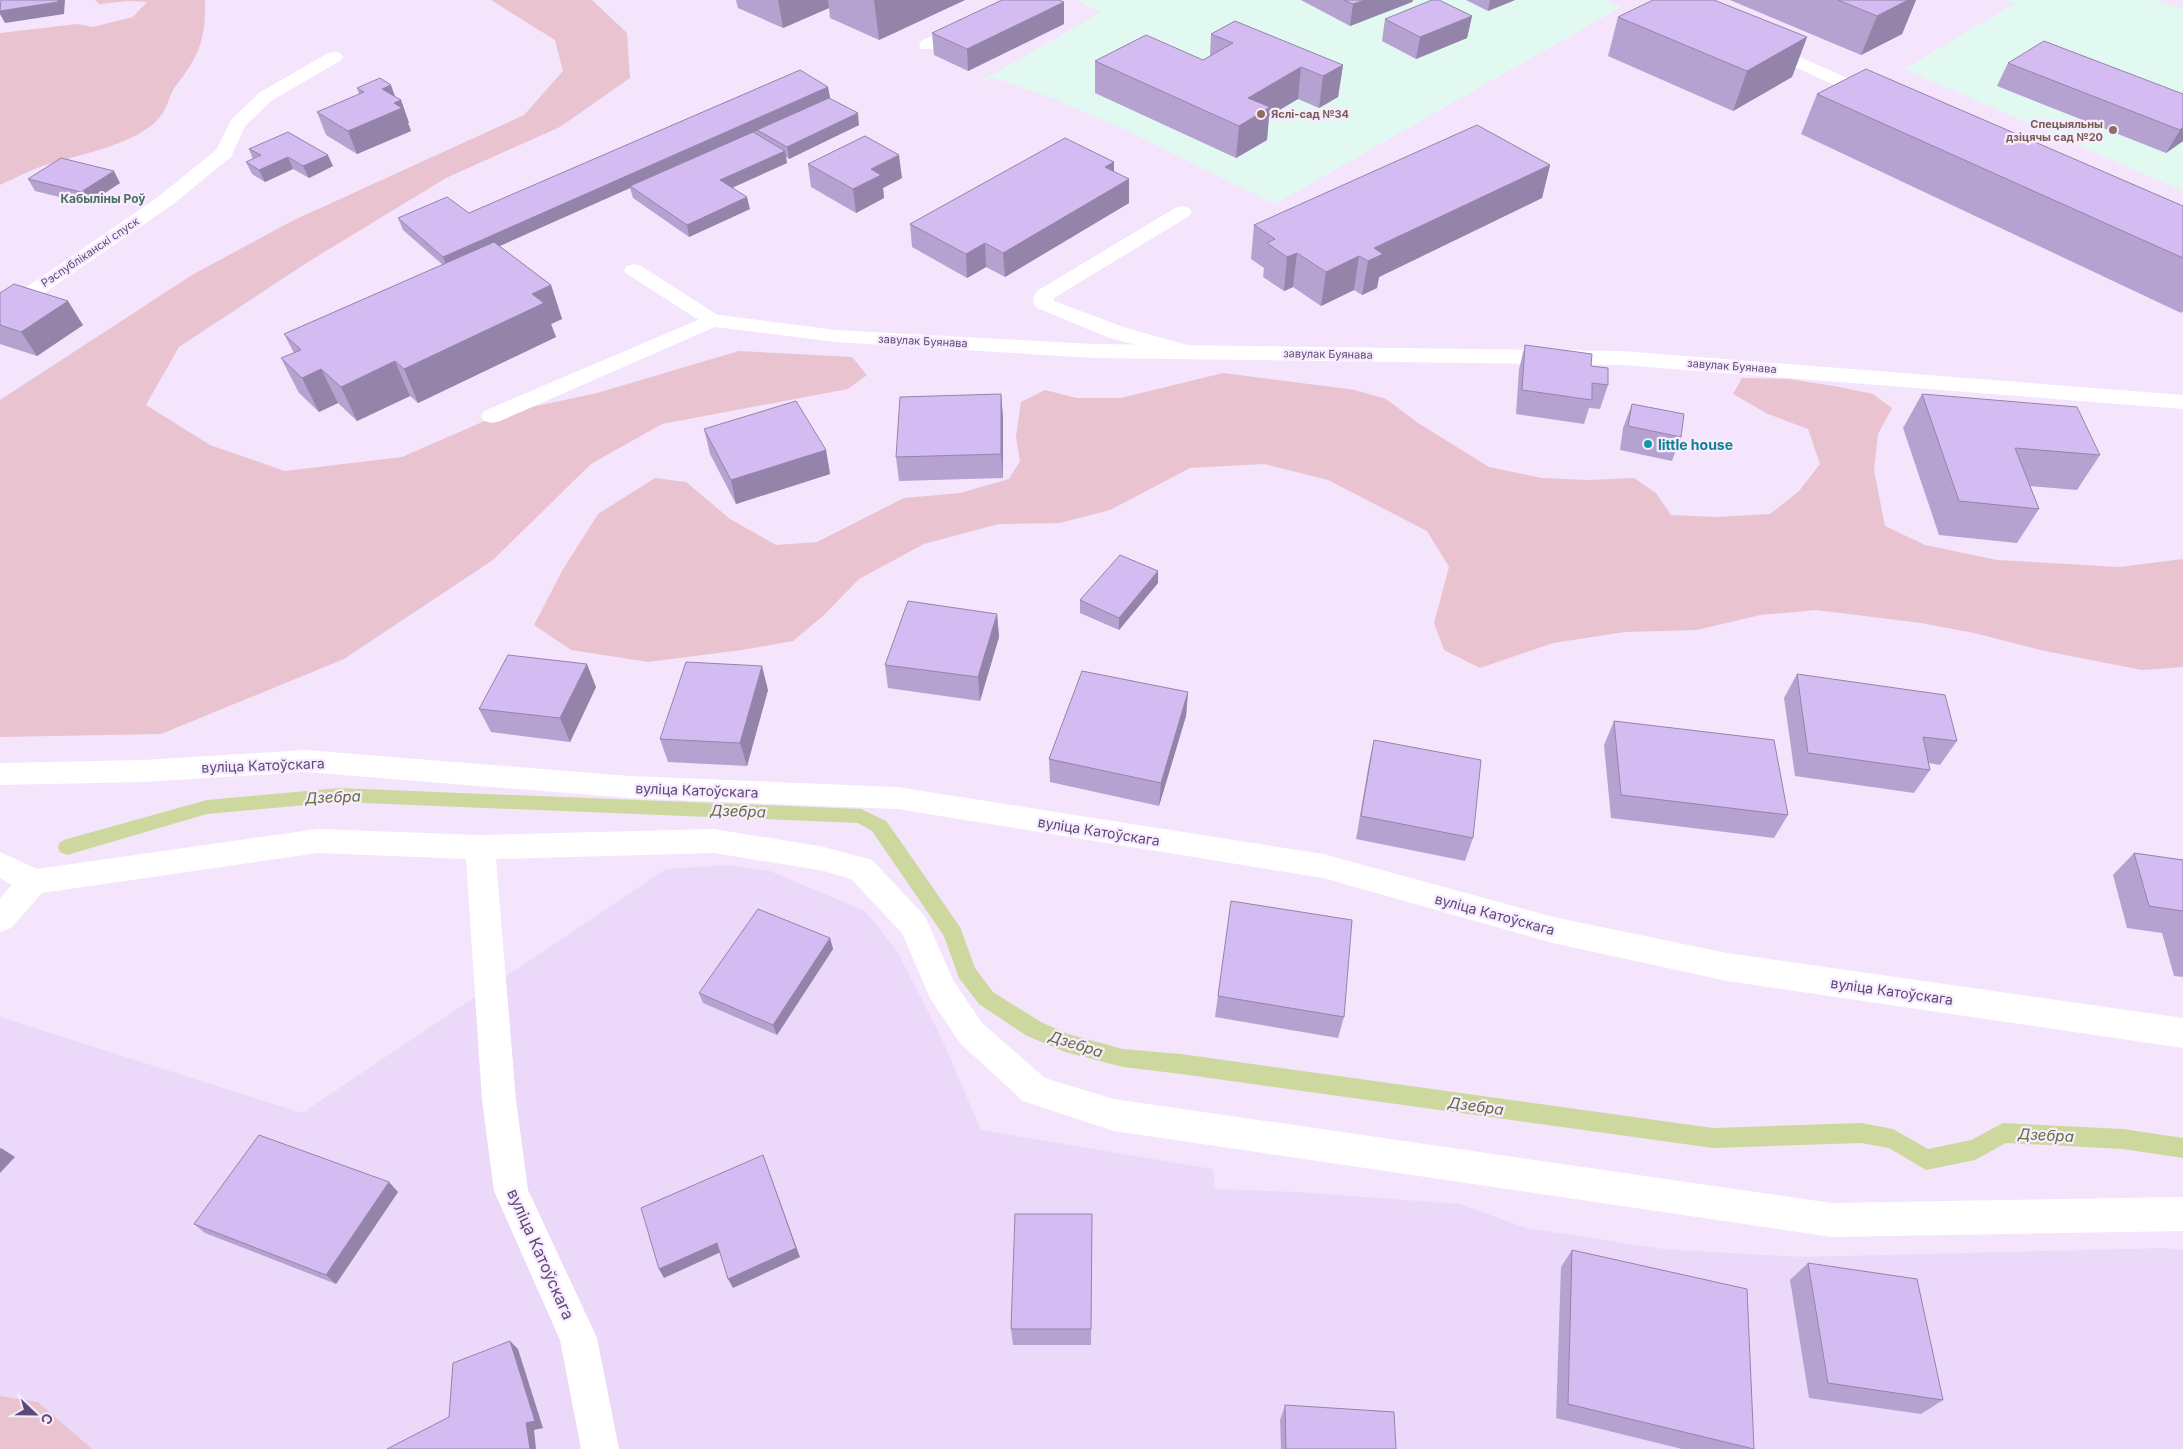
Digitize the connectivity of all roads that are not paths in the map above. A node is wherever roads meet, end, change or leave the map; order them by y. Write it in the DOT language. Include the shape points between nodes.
graph roads {
  1 [pos="1022,0"];
  2 [pos="1752,40"];
  3 [pos="927,45"];
  4 [pos="334,57"];
  5 [pos="1887,102"];
  6 [pos="1182,212"];
  7 [pos="634,270"];
  8 [pos="0,311"];
  9 [pos="712,320"];
  10 [pos="1186,352"];
  11 [pos="2183,402"];
  12 [pos="492,416"];
  13 [pos="0,774"];
  14 [pos="480,847"];
  15 [pos="0,864"];
  16 [pos="34,882"];
  17 [pos="0,919"];
  18 [pos="2183,1033"];
  19 [pos="2183,1214"];
  20 [pos="600,1449"];
  1 -- 3 [label="street"];
  2 -- 5 [label="street"];
  4 -- 8 [label="street, Рэспубліканскі спуск" via="266,97 237,124 224,153 165,201"];
  6 -- 10 [label="street" via="1044,295 1044,304 1095,324"];
  7 -- 9 [label="street"];
  9 -- 10 [label="street, завулак Буянава" via="836,336 1094,351"];
  9 -- 12 [label="street"];
  10 -- 11 [label="street, завулак Буянава" via="1622,358"];
  13 -- 18 [label="street, вуліца Катоўскага" via="144,771 305,761 630,787 897,798 1323,866 1553,930 1727,967"];
  14 -- 16 [label="street" via="318,841"];
  14 -- 19 [label="street" via="714,841 861,868 914,925 941,988 971,1033 1035,1090 1114,1115 1832,1220"];
  14 -- 20 [label="street, вуліца Катоўскага" via="499,1100 511,1191 578,1338"];
  15 -- 16 [label="street"];
  16 -- 17 [label="street"];
}
